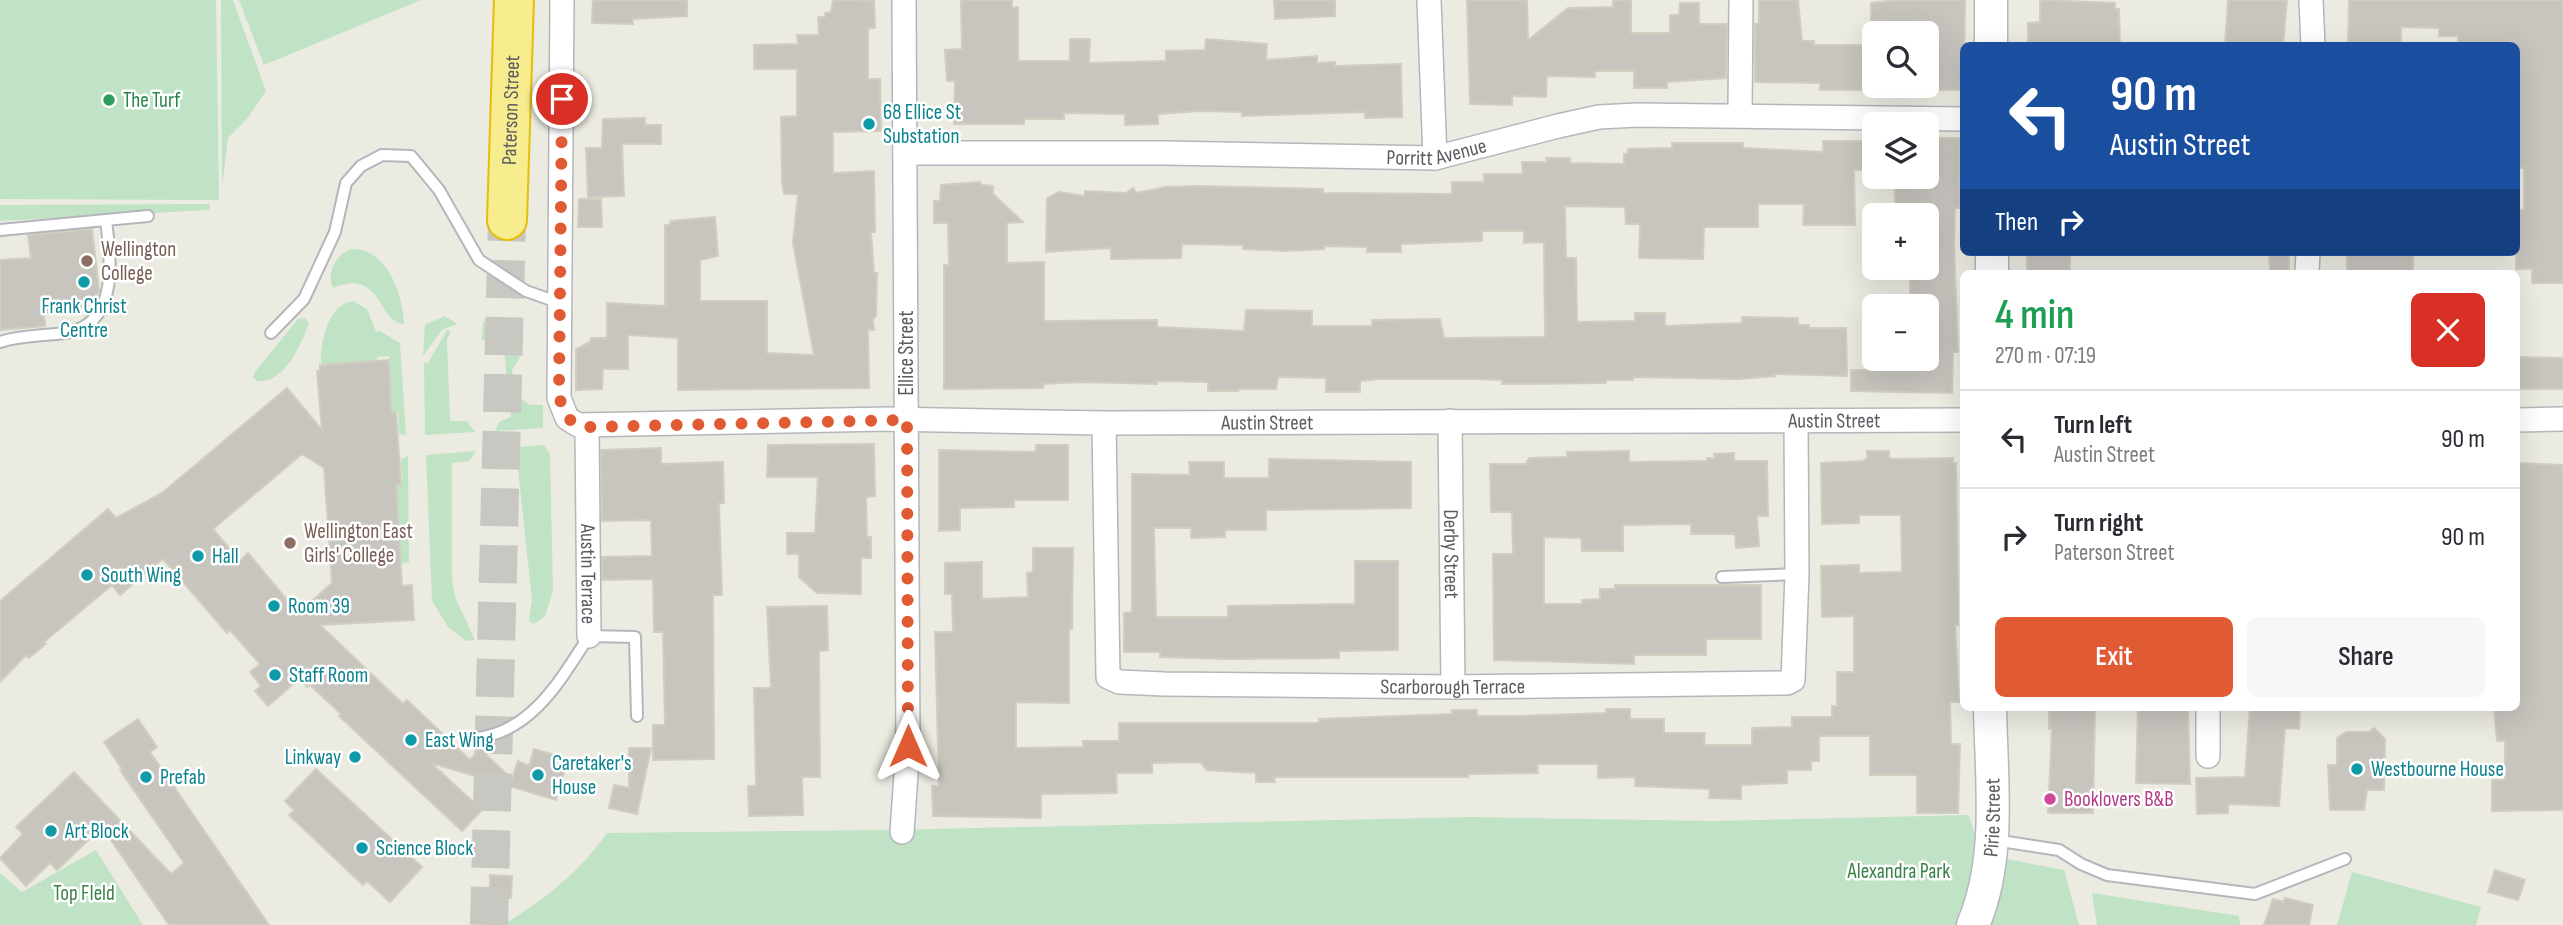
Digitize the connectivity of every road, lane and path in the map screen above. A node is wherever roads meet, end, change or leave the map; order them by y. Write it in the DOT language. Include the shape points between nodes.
graph roads {
  1 [pos="514,0"];
  2 [pos="562,0"];
  3 [pos="904,0"];
  4 [pos="1429,0"];
  5 [pos="1741,0"];
  6 [pos="1991,0"];
  7 [pos="2311,0"];
  8 [pos="1991,42"];
  9 [pos="2313,42"];
  10 [pos="1740,114"];
  11 [pos="1960,119"];
  12 [pos="905,153"];
  13 [pos="1435,158"];
  14 [pos="148,216"];
  15 [pos="106,220"];
  16 [pos="507,220"];
  17 [pos="0,230"];
  18 [pos="560,303"];
  19 [pos="271,333"];
  20 [pos="0,342"];
  21 [pos="2563,419"];
  22 [pos="907,420"];
  23 [pos="1960,420"];
  24 [pos="2520,420"];
  25 [pos="1450,421"];
  26 [pos="1796,422"];
  27 [pos="1104,423"];
  28 [pos="579,424"];
  29 [pos="1797,574"];
  30 [pos="1722,578"];
  31 [pos="589,636"];
  32 [pos="1453,687"];
  33 [pos="1990,711"];
  34 [pos="2208,711"];
  35 [pos="637,716"];
  36 [pos="475,738"];
  37 [pos="2208,756"];
  38 [pos="902,831"];
  39 [pos="1992,840"];
  40 [pos="2345,859"];
  41 [pos="1973,925"];
  1 -- 16 [label="highway, Paterson Street"];
  2 -- 18 [label="street"];
  3 -- 12 [label="street, Ellice Street"];
  4 -- 13 [label="street"];
  5 -- 10 [label="street"];
  6 -- 8 [label="street"];
  7 -- 9 [label="street"];
  10 -- 11 [label="street, Porritt Avenue"];
  10 -- 13 [label="street, Porritt Avenue" via="1599,117"];
  12 -- 13 [label="street, Porritt Avenue"];
  12 -- 22 [label="street, Ellice Street"];
  14 -- 15 [label="lane"];
  15 -- 17 [label="lane"];
  15 -- 20 [label="lane" via="108,294 101,310 83,329"];
  18 -- 19 [label="lane" via="526,291 479,260 439,190 411,156 382,155 361,166 346,183 335,232 304,299"];
  18 -- 28 [label="street" via="559,398 562,410"];
  21 -- 24 [label="street"];
  22 -- 27 [label="street, Austin Street"];
  22 -- 28 [label="street, Austin Street"];
  22 -- 38 [label="street, Ellice Street" via="908,746"];
  23 -- 26 [label="street, Austin Street"];
  25 -- 26 [label="street, Austin Street"];
  25 -- 27 [label="street, Austin Street"];
  25 -- 32 [label="street, Derby Street"];
  26 -- 29 [label="street, Scarborough Terrace"];
  27 -- 32 [label="street, Scarborough Terrace" via="1108,677 1119,682 1164,684"];
  28 -- 31 [label="street, Austin Terrace"];
  29 -- 30 [label="lane"];
  29 -- 32 [label="street, Scarborough Terrace" via="1795,674 1787,683"];
  31 -- 35 [label="lane, Austin Terrace" via="635,637"];
  31 -- 36 [label="lane" via="555,687 531,713 500,733"];
  33 -- 39 [label="street, Pirie Street"];
  34 -- 37 [label="street"];
  39 -- 40 [label="lane" via="2059,850 2107,874 2255,894"];
  39 -- 41 [label="street, Pirie Street" via="1987,882"];
}
